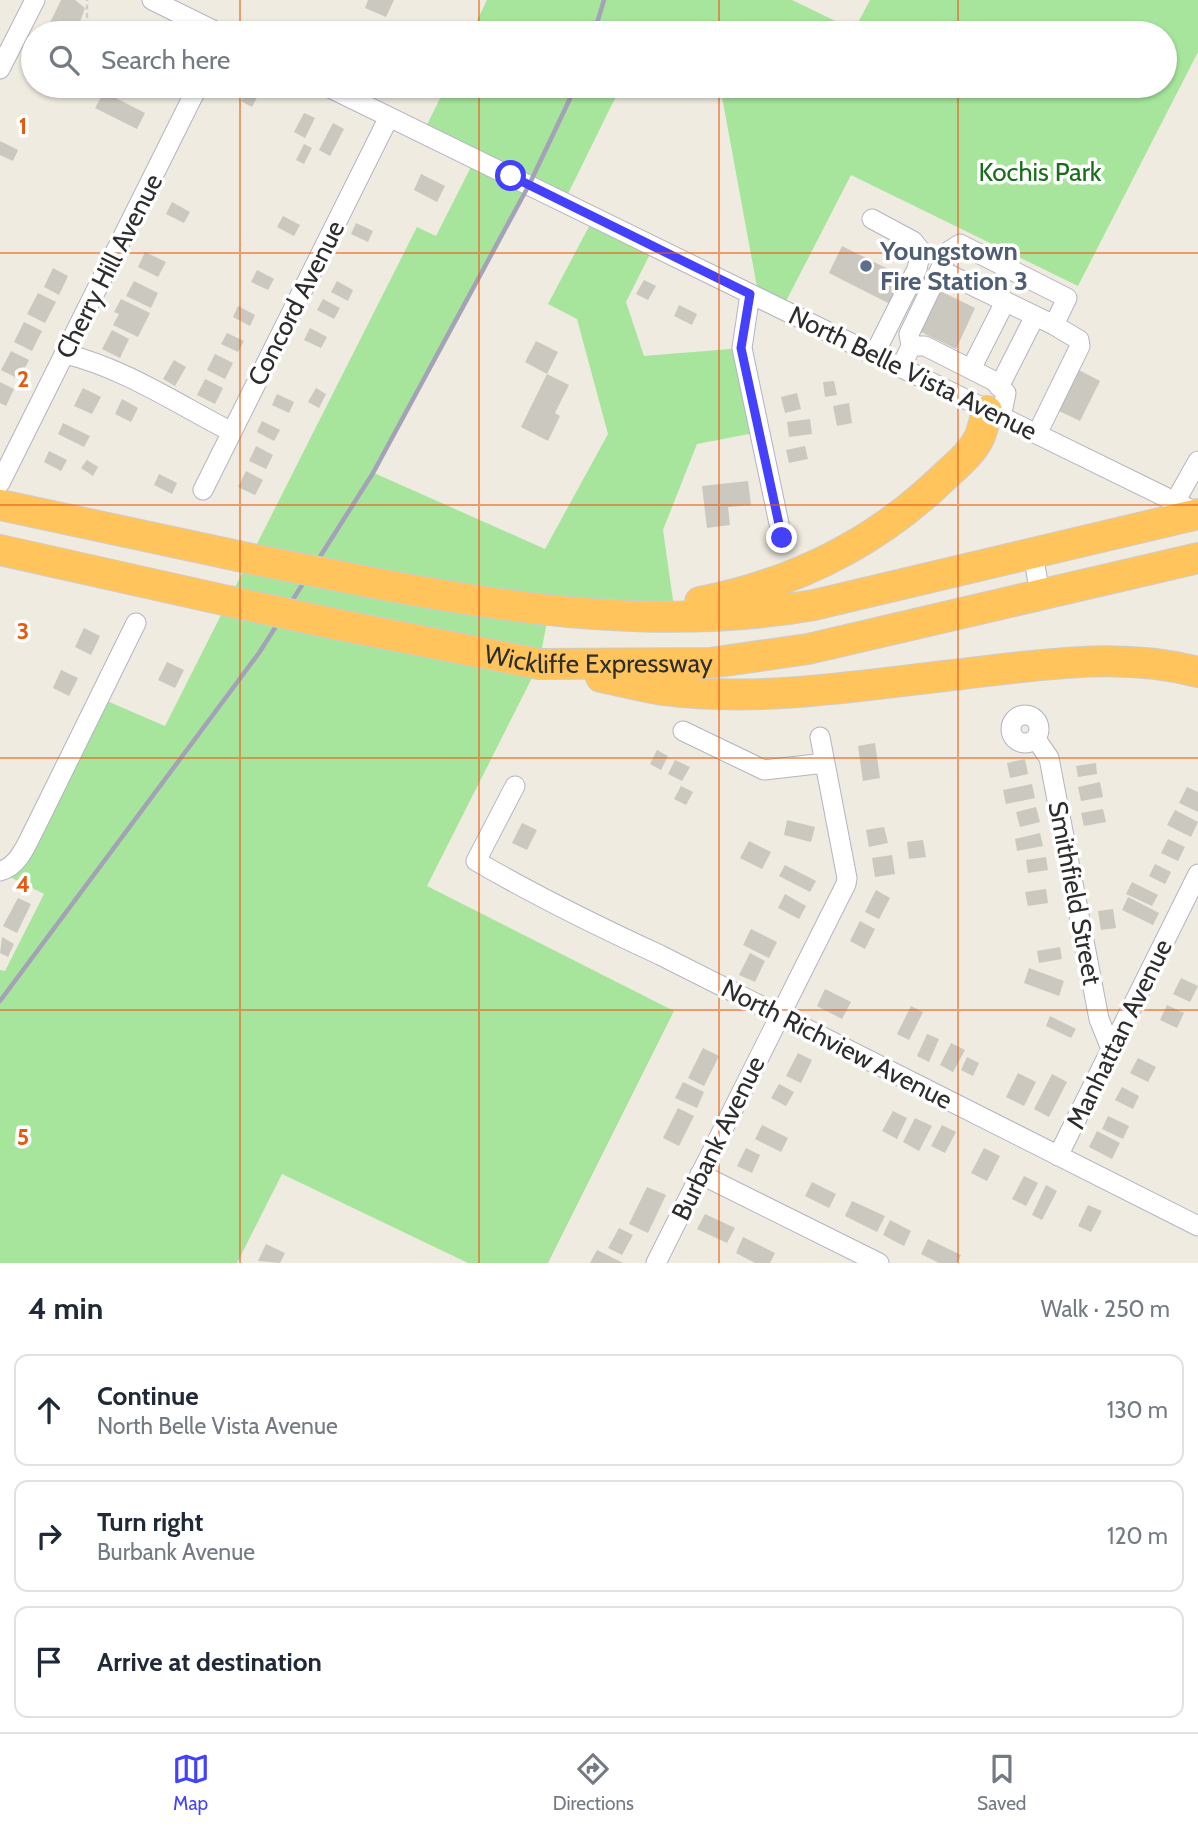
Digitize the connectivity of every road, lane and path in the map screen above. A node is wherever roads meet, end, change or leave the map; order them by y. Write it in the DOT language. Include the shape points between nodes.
graph roads {
  1 [pos="35,0"];
  2 [pos="87,0"];
  3 [pos="158,1"];
  4 [pos="24,21"];
  5 [pos="85,21"];
  6 [pos="196,21"];
  7 [pos="21,28"];
  8 [pos="0,69"];
  9 [pos="192,98"];
  10 [pos="350,98"];
  11 [pos="389,117"];
  12 [pos="872,219"];
  13 [pos="940,270"];
  14 [pos="750,294"];
  15 [pos="1005,302"];
  16 [pos="1035,316"];
  17 [pos="1054,325"];
  18 [pos="911,346"];
  19 [pos="65,354"];
  20 [pos="874,355"];
  21 [pos="901,368"];
  22 [pos="971,369"];
  23 [pos="996,405"];
  24 [pos="232,432"];
  25 [pos="1037,434"];
  26 [pos="7,454"];
  27 [pos="1198,461"];
  28 [pos="0,483"];
  29 [pos="203,490"];
  30 [pos="12,508"];
  31 [pos="1191,509"];
  32 [pos="782,538"];
  33 [pos="2,551"];
  34 [pos="1033,554"];
  35 [pos="1198,558"];
  36 [pos="1040,596"];
  37 [pos="629,615"];
  38 [pos="136,623"];
  39 [pos="539,664"];
  40 [pos="1198,672"];
  41 [pos="683,731"];
  42 [pos="820,737"];
  43 [pos="1036,738"];
  44 [pos="825,763"];
  45 [pos="515,786"];
  46 [pos="0,871"];
  47 [pos="1198,874"];
  48 [pos="779,1016"];
  49 [pos="1111,1049"];
  50 [pos="1058,1156"];
  51 [pos="700,1174"];
  52 [pos="1198,1226"];
  53 [pos="656,1263"];
  54 [pos="879,1263"];
  1 -- 4 [label="street"];
  2 -- 5 [label="path"];
  3 -- 6 [label="street"];
  7 -- 8 [label="street"];
  9 -- 19 [label="street, Cherry Hill Avenue"];
  10 -- 11 [label="street, North Belle Vista Avenue"];
  11 -- 14 [label="street, North Belle Vista Avenue"];
  11 -- 24 [label="street, Concord Avenue"];
  12 -- 20 [label="street" via="913,241 921,251 918,269"];
  13 -- 15 [label="street"];
  13 -- 17 [label="street" via="949,251 960,244 1067,299"];
  13 -- 18 [label="street" via="909,334"];
  14 -- 20 [label="street, North Belle Vista Avenue"];
  14 -- 32 [label="street" via="741,348"];
  15 -- 16 [label="street"];
  15 -- 22 [label="street"];
  16 -- 17 [label="street"];
  16 -- 23 [label="street"];
  17 -- 25 [label="street" via="1074,335 1080,346"];
  18 -- 21 [label="street"];
  18 -- 22 [label="street" via="925,346"];
  19 -- 24 [label="street" via="112,370"];
  19 -- 26 [label="street, Cherry Hill Avenue"];
  20 -- 21 [label="street, North Belle Vista Avenue"];
  21 -- 23 [label="street, North Belle Vista Avenue"];
  22 -- 23 [label="street" via="994,381"];
  23 -- 25 [label="street, North Belle Vista Avenue"];
  23 -- 37 [label="highway" via="969,453 904,513 846,551 771,584"];
  24 -- 29 [label="street, Concord Avenue"];
  25 -- 31 [label="street, North Belle Vista Avenue"];
  26 -- 28 [label="street, Cherry Hill Avenue"];
  27 -- 31 [label="street"];
  30 -- 37 [label="highway, Wickliffe Expressway, bridge" via="369,582 549,611"];
  31 -- 34 [label="highway, Wickliffe Expressway"];
  33 -- 39 [label="highway, Wickliffe Expressway, bridge"];
  34 -- 36 [label="street"];
  34 -- 37 [label="highway, Wickliffe Expressway" via="783,610"];
  35 -- 36 [label="highway, Wickliffe Expressway"];
  36 -- 39 [label="highway, Wickliffe Expressway" via="767,656 710,663"];
  38 -- 46 [label="street" via="36,827 19,857"];
  39 -- 40 [label="highway" via="663,690 757,694 1106,660"];
  41 -- 44 [label="street" via="764,770"];
  42 -- 44 [label="street, Burbank Avenue"];
  43 -- 49 [label="street, Smithfield Street" via="1049,758 1099,1019"];
  44 -- 48 [label="street, Burbank Avenue" via="847,878"];
  45 -- 48 [label="street, North Richview Avenue" via="476,861"];
  47 -- 49 [label="street, Manhattan Avenue"];
  48 -- 50 [label="street, North Richview Avenue"];
  48 -- 51 [label="street, Burbank Avenue"];
  49 -- 50 [label="street, Manhattan Avenue"];
  50 -- 52 [label="street, North Richview Avenue"];
  51 -- 53 [label="street, Burbank Avenue"];
  51 -- 54 [label="street"];
}
